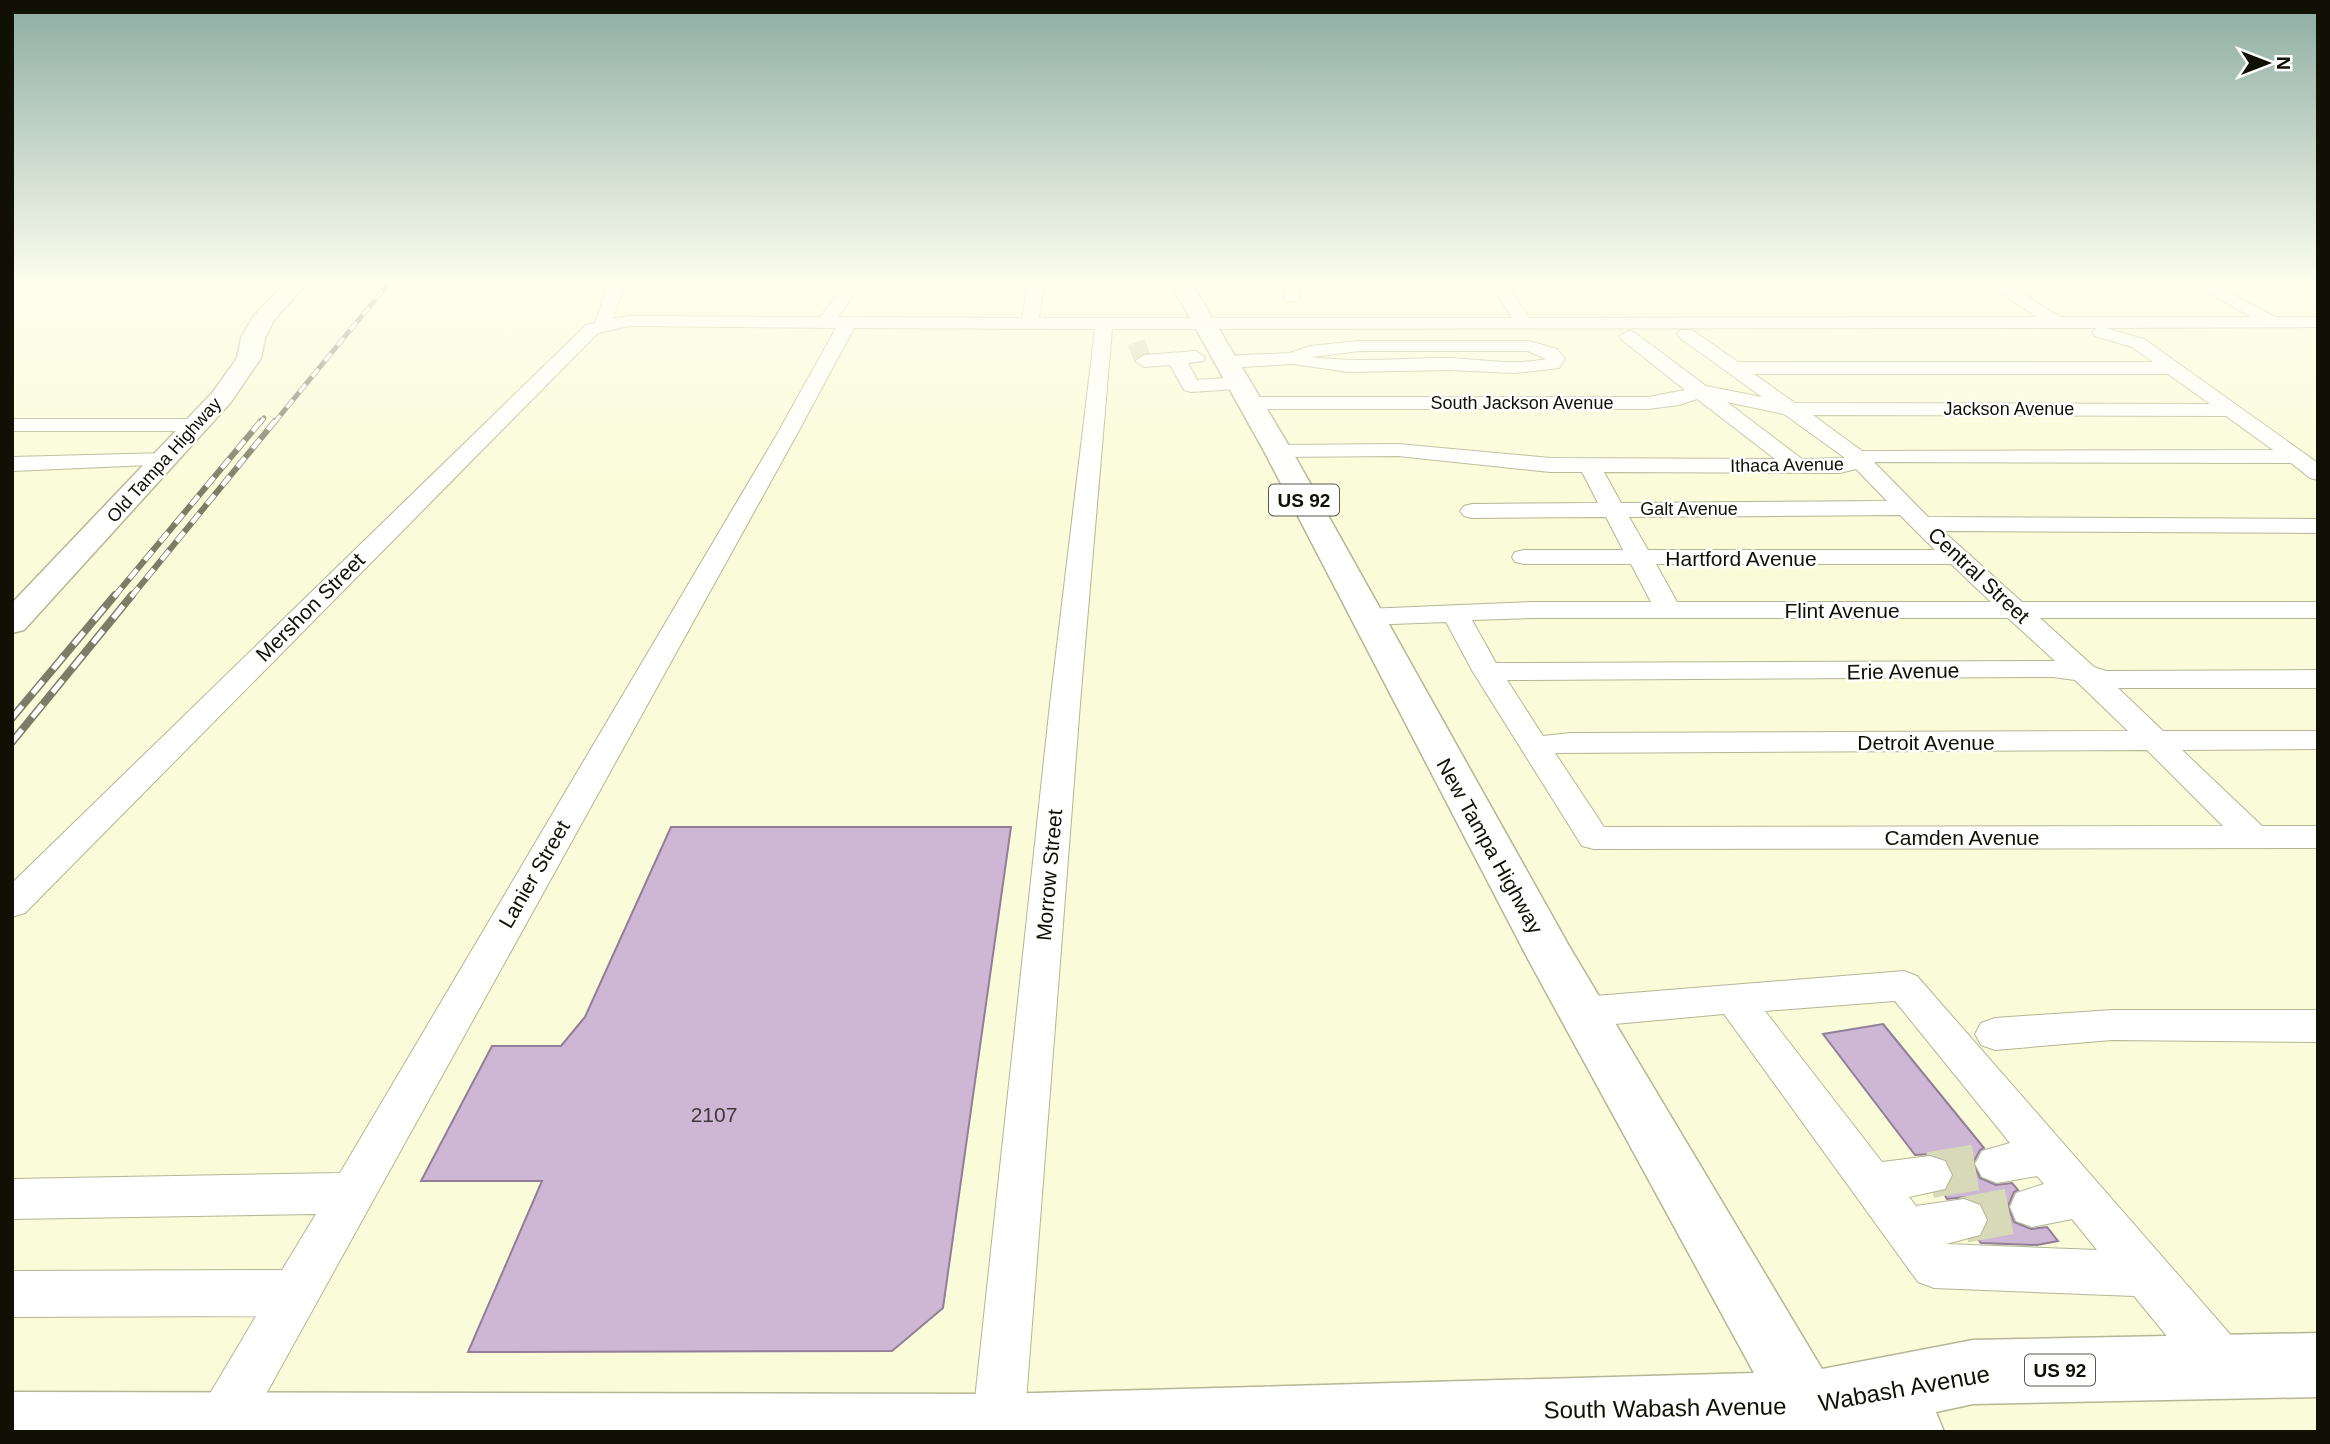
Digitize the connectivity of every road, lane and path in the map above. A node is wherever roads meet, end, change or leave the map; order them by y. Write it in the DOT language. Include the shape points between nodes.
graph roads {
  1 [pos="250,351"];
  2 [pos="569,351"];
  3 [pos="824,351"];
  4 [pos="1118,351"];
  5 [pos="1159,351"];
  6 [pos="1210,351"];
  7 [pos="1309,351"];
  8 [pos="1546,351"];
  9 [pos="1648,351"];
  10 [pos="1710,351"];
  11 [pos="2149,351"];
  12 [pos="1176,358"];
  13 [pos="1293,358"];
  14 [pos="1733,368"];
  15 [pos="2170,368"];
  16 [pos="1224,378"];
  17 [pos="1699,391"];
  18 [pos="1791,409"];
  19 [pos="2228,410"];
  20 [pos="12,425"];
  21 [pos="195,425"];
  22 [pos="1278,450"];
  23 [pos="2295,457"];
  24 [pos="165,459"];
  25 [pos="1861,462"];
  26 [pos="12,464"];
  27 [pos="1589,465"];
  28 [pos="1797,466"];
  29 [pos="2318,473"];
  30 [pos="1615,509"];
  31 [pos="1472,511"];
  32 [pos="1916,516"];
  33 [pos="2318,526"];
  34 [pos="1524,557"];
  35 [pos="1640,557"];
  36 [pos="1957,557"];
  37 [pos="2017,610"];
  38 [pos="2318,610"];
  39 [pos="1669,611"];
  40 [pos="1454,612"];
  41 [pos="1366,617"];
  42 [pos="12,623"];
  43 [pos="1487,672"];
  44 [pos="2082,672"];
  45 [pos="2318,680"];
  46 [pos="2318,740"];
  47 [pos="2157,741"];
  48 [pos="1535,746"];
  49 [pos="2254,836"];
  50 [pos="2318,837"];
  51 [pos="12,904"];
  52 [pos="1734,998"];
  53 [pos="1582,1012"];
  54 [pos="2318,1026"];
  55 [pos="1995,1034"];
  56 [pos="2047,1156"];
  57 [pos="1997,1164"];
  58 [pos="1930,1175"];
  59 [pos="1872,1183"];
  60 [pos="352,1193"];
  61 [pos="2082,1197"];
  62 [pos="12,1199"];
  63 [pos="2032,1207"];
  64 [pos="1964,1220"];
  65 [pos="1906,1228"];
  66 [pos="2147,1274"];
  67 [pos="295,1293"];
  68 [pos="12,1294"];
  69 [pos="2318,1365"];
  70 [pos="2225,1367"];
  71 [pos="1814,1418"];
  72 [pos="12,1425"];
  73 [pos="220,1425"];
  74 [pos="998,1427"];
  75 [pos="1912,1432"];
  1 -- 21 [label="main road, Old Tampa Highway" via="239,376"];
  2 -- 51 [label="street, Mershon Street"];
  3 -- 60 [label="street, Lanier Street" via="786,436"];
  4 -- 74 [label="street, Morrow Street" via="1100,364"];
  5 -- 12 [label="street"];
  6 -- 16 [label="main road, New Tampa Highway / US 92"];
  7 -- 13 [label="street"];
  8 -- 13 [label="street" via="1556,359 1552,365 1525,367 1324,365"];
  9 -- 17 [label="street"];
  10 -- 14 [label="street, Central Street"];
  11 -- 15 [label="street"];
  12 -- 16 [label="street"];
  12 -- 16 [label="street" via="1191,386"];
  13 -- 16 [label="street"];
  14 -- 15 [label="street"];
  14 -- 18 [label="street, Central Street"];
  15 -- 19 [label="street"];
  16 -- 17 [label="street, South Jackson Avenue" via="1648,403"];
  16 -- 22 [label="main road, New Tampa Highway / US 92"];
  17 -- 18 [label="street, South Jackson Avenue"];
  17 -- 28 [label="street"];
  18 -- 19 [label="street, Jackson Avenue"];
  18 -- 25 [label="street, Central Street"];
  19 -- 23 [label="street"];
  20 -- 21 [label="street"];
  21 -- 24 [label="main road, Old Tampa Highway"];
  22 -- 27 [label="street, Ithaca Avenue" via="1398,450 1527,464"];
  22 -- 41 [label="main road, New Tampa Highway / US 92"];
  23 -- 25 [label="street, Ithaca Avenue" via="1866,456"];
  23 -- 29 [label="street"];
  24 -- 26 [label="street"];
  24 -- 42 [label="main road, Old Tampa Highway"];
  25 -- 28 [label="street, Ithaca Avenue"];
  25 -- 32 [label="street, Central Street"];
  27 -- 28 [label="street, Ithaca Avenue"];
  27 -- 30 [label="street"];
  30 -- 31 [label="street, Galt Avenue"];
  30 -- 32 [label="street, Galt Avenue"];
  30 -- 35 [label="street"];
  32 -- 33 [label="street"];
  32 -- 36 [label="street, Central Street"];
  34 -- 35 [label="street, Hartford Avenue"];
  35 -- 36 [label="street, Hartford Avenue"];
  35 -- 39 [label="street"];
  36 -- 37 [label="street, Central Street"];
  37 -- 38 [label="street, Flint Avenue"];
  37 -- 39 [label="street, Flint Avenue"];
  37 -- 44 [label="street, Central Street"];
  39 -- 40 [label="street, Flint Avenue"];
  40 -- 41 [label="street, Flint Avenue"];
  40 -- 43 [label="street"];
  41 -- 53 [label="main road, New Tampa Highway / US 92"];
  43 -- 44 [label="street, Erie Avenue"];
  43 -- 48 [label="street"];
  44 -- 45 [label="street, Erie Avenue" via="2102,680"];
  44 -- 47 [label="street, Central Street"];
  46 -- 47 [label="street, Detroit Avenue"];
  47 -- 48 [label="street, Detroit Avenue" via="1571,742"];
  47 -- 49 [label="street, Central Street"];
  48 -- 49 [label="street, Camden Avenue" via="1594,838"];
  49 -- 50 [label="street, Camden Avenue"];
  52 -- 53 [label="street"];
  52 -- 56 [label="street" via="1904,986"];
  52 -- 59 [label="street"];
  53 -- 71 [label="main road, New Tampa Highway / US 92"];
  54 -- 55 [label="street" via="2112,1025"];
  56 -- 57 [label="street"];
  56 -- 61 [label="street"];
  58 -- 59 [label="street"];
  59 -- 65 [label="street"];
  60 -- 62 [label="street"];
  60 -- 67 [label="street, Lanier Street"];
  61 -- 63 [label="street"];
  61 -- 66 [label="street"];
  64 -- 65 [label="street"];
  65 -- 66 [label="street" via="1934,1266"];
  66 -- 70 [label="street"];
  67 -- 68 [label="street"];
  67 -- 73 [label="street, Lanier Street"];
  69 -- 70 [label="main road, Wabash Avenue / US 92"];
  70 -- 71 [label="main road, Wabash Avenue / US 92" via="1973,1372"];
  71 -- 74 [label="main road, South Wabash Avenue"];
  71 -- 75 [label="main road, Wabash Avenue"];
  72 -- 73 [label="main road, South Wabash Avenue"];
  73 -- 74 [label="main road, South Wabash Avenue"];
}
